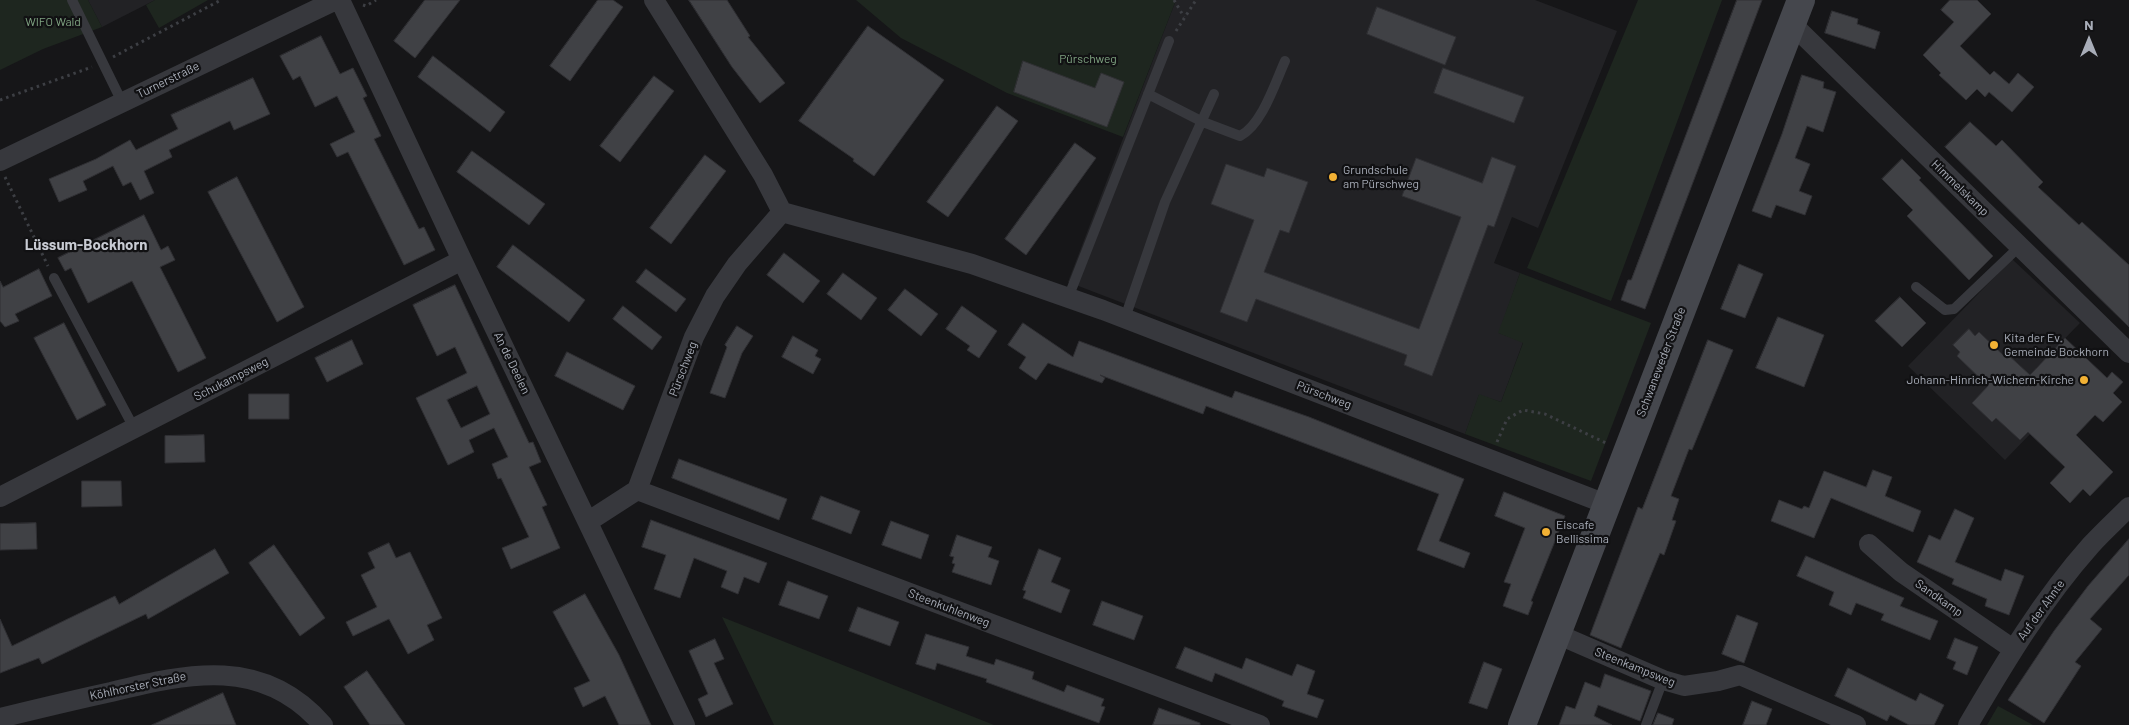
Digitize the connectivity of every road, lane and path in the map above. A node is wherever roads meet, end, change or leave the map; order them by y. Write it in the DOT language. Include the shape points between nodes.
graph roads {
  1 [pos="72,0"];
  2 [pos="336,0"];
  3 [pos="340,0"];
  4 [pos="654,0"];
  5 [pos="1174,0"];
  6 [pos="1196,0"];
  7 [pos="1796,12"];
  8 [pos="1184,17"];
  9 [pos="1169,41"];
  10 [pos="1285,61"];
  11 [pos="1148,94"];
  12 [pos="1214,94"];
  13 [pos="122,102"];
  14 [pos="1203,122"];
  15 [pos="2,168"];
  16 [pos="782,212"];
  17 [pos="2020,246"];
  18 [pos="462,260"];
  19 [pos="54,278"];
  20 [pos="1916,287"];
  21 [pos="1068,298"];
  22 [pos="1125,318"];
  23 [pos="2129,353"];
  24 [pos="134,428"];
  25 [pos="1626,453"];
  26 [pos="1492,460"];
  27 [pos="638,490"];
  28 [pos="0,497"];
  29 [pos="1606,504"];
  30 [pos="2129,507"];
  31 [pos="589,521"];
  32 [pos="1869,544"];
  33 [pos="1557,634"];
  34 [pos="2012,649"];
  35 [pos="1663,680"];
  36 [pos="0,718"];
  37 [pos="322,725"];
  38 [pos="685,725"];
  39 [pos="1260,725"];
  40 [pos="1522,725"];
  41 [pos="1646,725"];
  42 [pos="1856,725"];
  43 [pos="1968,725"];
  1 -- 13 [label="lane"];
  2 -- 13 [label="street, Turnerstraße"];
  3 -- 18 [label="street, An de Deelen"];
  4 -- 16 [label="street" via="763,175"];
  5 -- 8 [label="path"];
  6 -- 8 [label="path"];
  7 -- 17 [label="street, Himmelskamp"];
  7 -- 25 [label="main road, Schwaneweder Straße"];
  8 -- 9 [label="path"];
  9 -- 11 [label="lane"];
  10 -- 14 [label="lane" via="1266,105 1248,132 1240,136"];
  11 -- 14 [label="lane"];
  11 -- 21 [label="lane"];
  12 -- 14 [label="lane"];
  13 -- 15 [label="street, Turnerstraße"];
  14 -- 22 [label="lane" via="1165,202"];
  15 -- 19 [label="path"];
  16 -- 21 [label="street, Pürschweg" via="972,264"];
  16 -- 27 [label="street, Pürschweg" via="737,264 715,296 694,337"];
  17 -- 20 [label="lane" via="1954,309 1945,310"];
  17 -- 23 [label="street, Himmelskamp"];
  18 -- 24 [label="street, Schukampsweg"];
  18 -- 31 [label="street, An de Deelen"];
  19 -- 24 [label="lane"];
  21 -- 22 [label="street, Pürschweg"];
  22 -- 26 [label="street, Pürschweg"];
  24 -- 28 [label="street, Schukampsweg"];
  25 -- 26 [label="path" via="1545,414 1523,410 1507,419 1499,433"];
  25 -- 29 [label="main road, Schwaneweder Straße"];
  26 -- 29 [label="street, Pürschweg"];
  27 -- 31 [label="street"];
  27 -- 39 [label="street, Steenkuhlenweg"];
  29 -- 33 [label="main road, Schwaneweder Straße"];
  30 -- 34 [label="street, Auf der Ahnte" via="2091,545 2046,600"];
  31 -- 38 [label="street, An de Deelen"];
  32 -- 34 [label="street, Sandkamp" via="1901,572"];
  33 -- 35 [label="street, Steenkampsweg"];
  33 -- 40 [label="main road, Schwaneweder Straße"];
  34 -- 43 [label="street, Auf der Ahnte"];
  35 -- 41 [label="lane"];
  35 -- 42 [label="street, Steenkampsweg" via="1684,686 1740,676"];
  36 -- 37 [label="street, Köhlhorster Straße" via="170,678 220,674 261,683 286,694"];
}
